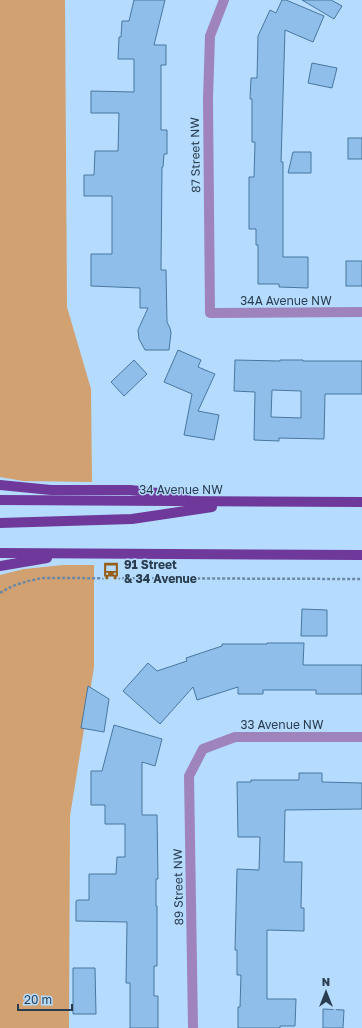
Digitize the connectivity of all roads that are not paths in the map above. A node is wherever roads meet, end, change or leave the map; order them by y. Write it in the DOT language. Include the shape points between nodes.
graph roads {
  1 [pos="224,0"];
  2 [pos="362,312"];
  3 [pos="210,313"];
  4 [pos="0,484"];
  5 [pos="0,500"];
  6 [pos="244,502"];
  7 [pos="362,502"];
  8 [pos="0,523"];
  9 [pos="0,553"];
  10 [pos="74,554"];
  11 [pos="362,555"];
  12 [pos="0,566"];
  13 [pos="362,737"];
  14 [pos="203,749"];
  15 [pos="193,1028"];
  1 -- 3 [label="street, 87 Street NW" via="210,36"];
  2 -- 3 [label="street, 34A Avenue NW"];
  4 -- 6 [label="main road" via="51,490 130,490"];
  5 -- 6 [label="main road, 34 Avenue NW"];
  6 -- 7 [label="main road, 34 Avenue NW"];
  6 -- 8 [label="main road" via="132,519"];
  9 -- 10 [label="main road"];
  10 -- 11 [label="main road"];
  10 -- 12 [label="main road"];
  13 -- 14 [label="street, 33 Avenue NW" via="235,737"];
  14 -- 15 [label="street, 89 Street NW" via="190,776"];
}
